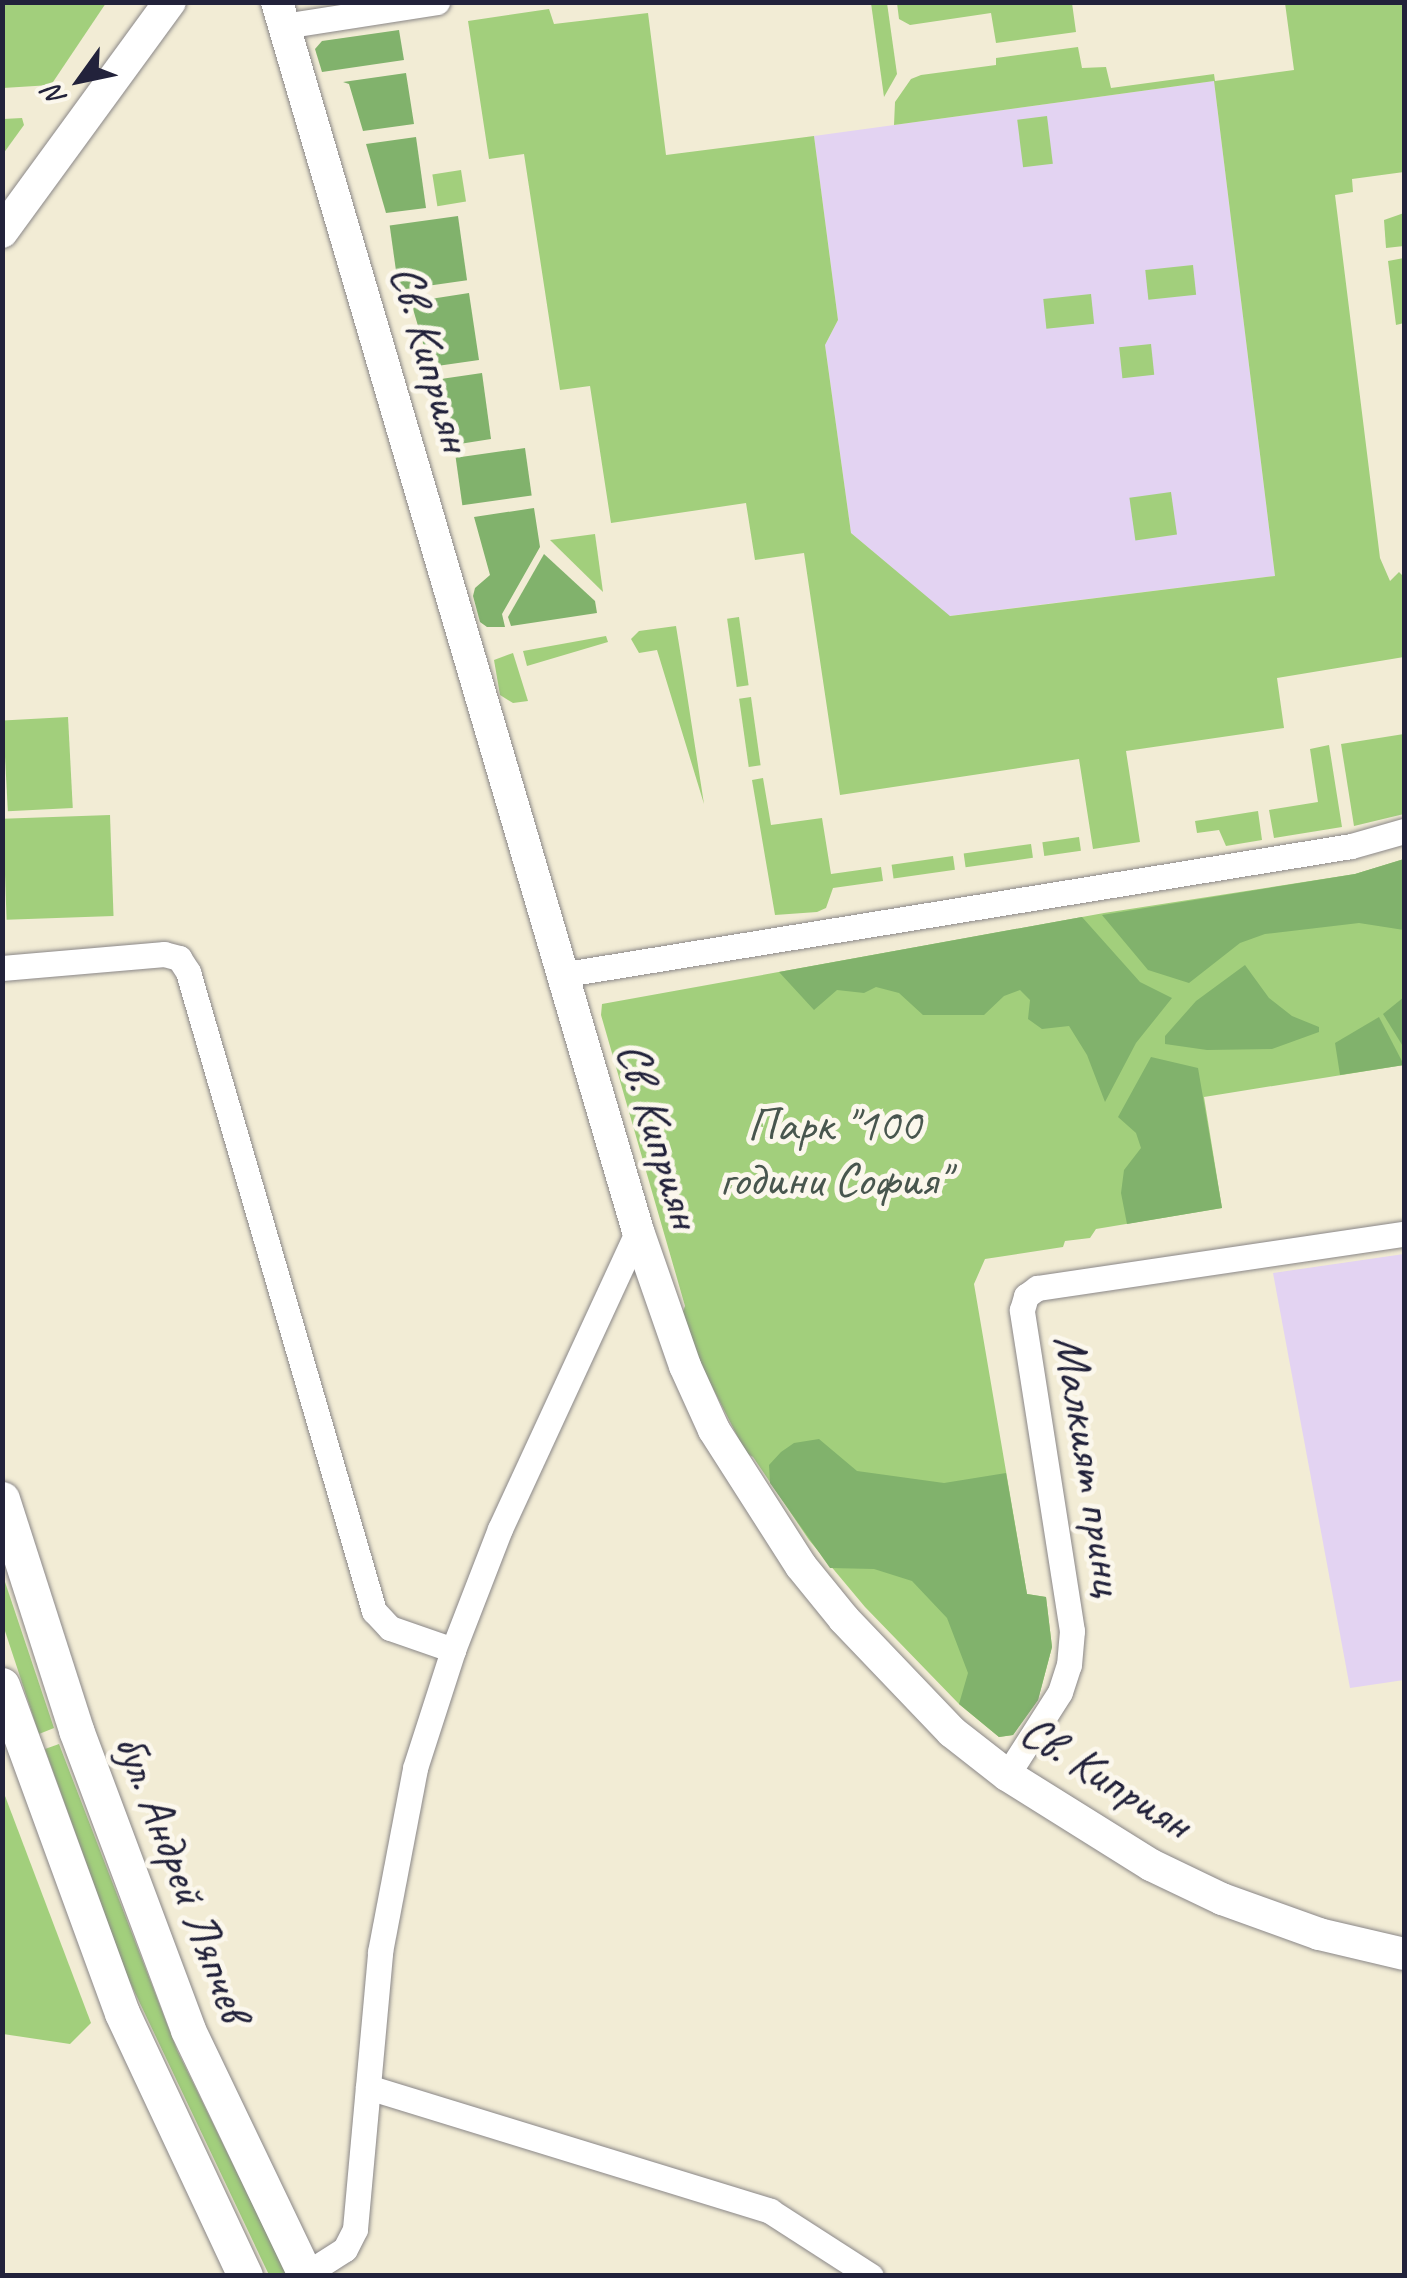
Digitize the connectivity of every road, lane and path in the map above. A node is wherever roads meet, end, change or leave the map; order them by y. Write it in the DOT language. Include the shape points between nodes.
graph roads {
  1 [pos="170,2"];
  2 [pos="437,2"];
  3 [pos="281,14"];
  4 [pos="2,232"];
  5 [pos="1404,831"];
  6 [pos="2,968"];
  7 [pos="560,975"];
  8 [pos="638,1231"];
  9 [pos="1404,1234"];
  10 [pos="2,1499"];
  11 [pos="452,1650"];
  12 [pos="2,1685"];
  13 [pos="1007,1775"];
  14 [pos="1404,1954"];
  15 [pos="368,2086"];
  16 [pos="306,2275"];
  17 [pos="246,2276"];
  18 [pos="871,2276"];
  1 -- 4 [label="street"];
  2 -- 3 [label="street"];
  3 -- 7 [label="street, Св. Киприян"];
  5 -- 7 [label="street" via="1351,846"];
  6 -- 11 [label="street" via="180,958 374,1611 390,1628"];
  7 -- 8 [label="street, Св. Киприян"];
  8 -- 11 [label="street" via="500,1529"];
  8 -- 13 [label="street, Св. Киприян" via="685,1366 752,1494 801,1566 880,1660 952,1732"];
  9 -- 13 [label="street, Малкият принц" via="1036,1288 1026,1296 1022,1310 1072,1631 1060,1692"];
  10 -- 16 [label="main road, бул. Андрей Ляпчев" via="76,1730 188,2030"];
  11 -- 15 [label="street" via="393,1867"];
  12 -- 17 [label="main road" via="122,2012"];
  13 -- 14 [label="street, Св. Киприян" via="1150,1866 1222,1899 1319,1934"];
  15 -- 16 [label="street" via="355,2229 345,2249"];
  15 -- 18 [label="street" via="770,2211"];
}
